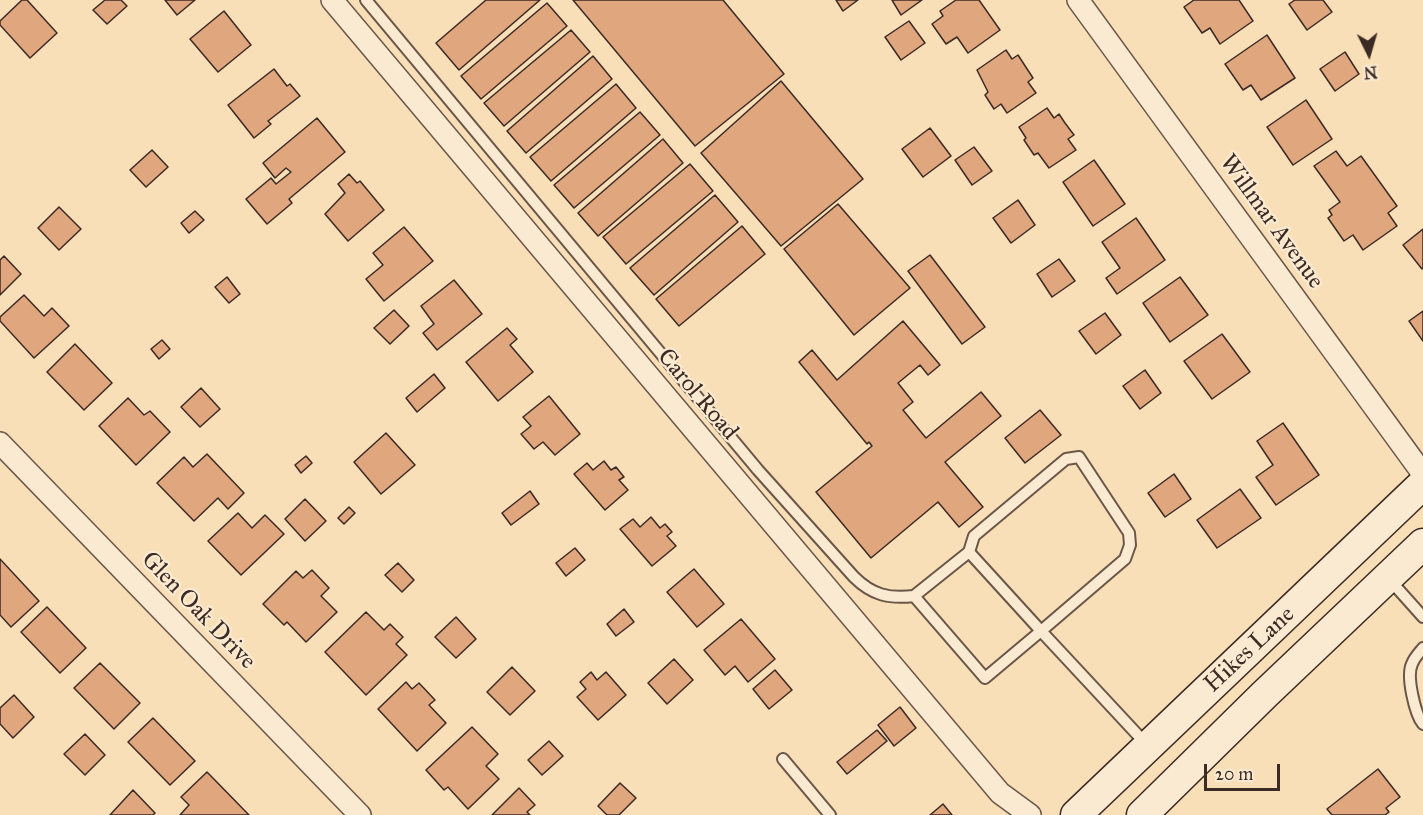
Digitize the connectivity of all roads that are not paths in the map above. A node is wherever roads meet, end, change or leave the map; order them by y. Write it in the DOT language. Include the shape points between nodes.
graph roads {
  1 [pos="332,0"];
  2 [pos="366,0"];
  3 [pos="1078,0"];
  4 [pos="0,443"];
  5 [pos="1423,474"];
  6 [pos="1423,484"];
  7 [pos="1423,544"];
  8 [pos="969,552"];
  9 [pos="1388,578"];
  10 [pos="914,596"];
  11 [pos="1423,617"];
  12 [pos="1041,632"];
  13 [pos="1423,648"];
  14 [pos="1423,724"];
  15 [pos="1148,746"];
  16 [pos="783,759"];
  17 [pos="360,815"];
  18 [pos="830,815"];
  19 [pos="1030,815"];
  20 [pos="1076,815"];
  21 [pos="1142,815"];
  1 -- 19 [label="street, Carol Road" via="1000,793"];
  2 -- 10 [label="lane" via="758,470 854,577 867,590 887,597"];
  3 -- 5 [label="street, Willmar Avenue"];
  4 -- 17 [label="street, Glen Oak Drive"];
  6 -- 15 [label="main road, Hikes Lane"];
  7 -- 9 [label="main road, Hikes Lane"];
  8 -- 10 [label="lane"];
  8 -- 12 [label="lane"];
  8 -- 12 [label="lane" via="974,536 983,526 1066,459 1079,457 1129,533 1130,545 1125,559"];
  9 -- 11 [label="lane"];
  9 -- 21 [label="main road, Hikes Lane"];
  10 -- 12 [label="lane" via="985,678"];
  12 -- 15 [label="lane"];
  13 -- 14 [label="lane" via="1410,666 1418,718"];
  15 -- 20 [label="main road, Hikes Lane"];
  16 -- 18 [label="lane"];
}
